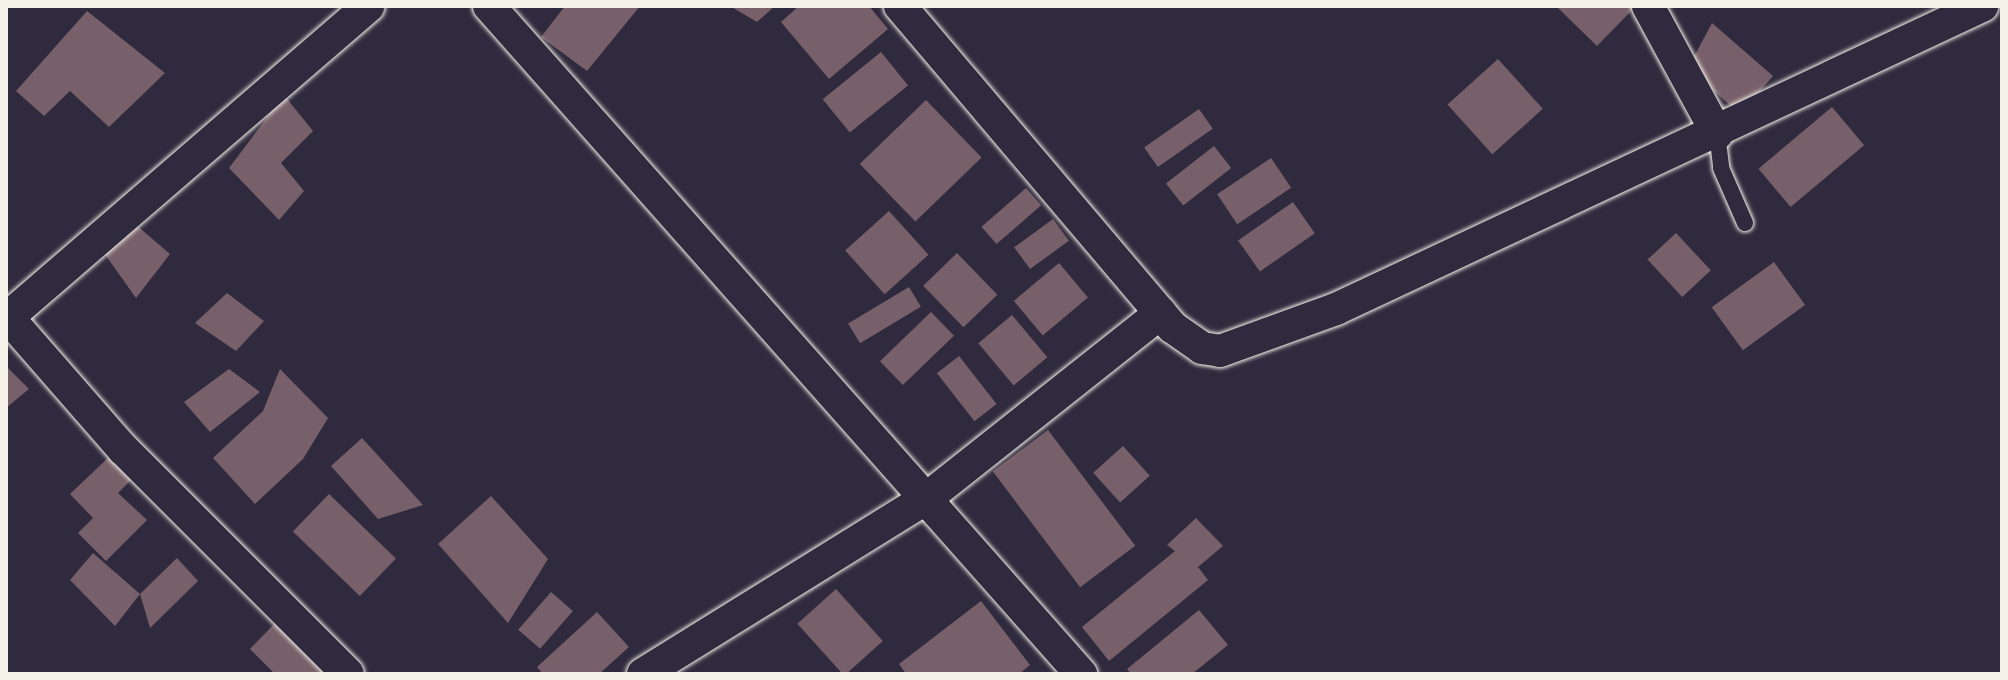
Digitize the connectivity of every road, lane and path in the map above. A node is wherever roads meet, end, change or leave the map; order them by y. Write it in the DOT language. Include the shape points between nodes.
graph roads {
  1 [pos="368,6"];
  2 [pos="489,6"];
  3 [pos="900,6"];
  4 [pos="1648,6"];
  5 [pos="1982,6"];
  6 [pos="1717,133"];
  7 [pos="1745,223"];
  8 [pos="1160,313"];
  9 [pos="7,317"];
  10 [pos="927,498"];
  11 [pos="348,674"];
  12 [pos="643,674"];
  13 [pos="1081,674"];
  1 -- 9 [label="street"];
  2 -- 10 [label="street"];
  3 -- 8 [label="street"];
  4 -- 6 [label="street"];
  5 -- 6 [label="street"];
  6 -- 7 [label="lane" via="1721,168"];
  6 -- 8 [label="street" via="1336,309 1220,351 1202,348"];
  8 -- 10 [label="street"];
  9 -- 11 [label="street" via="123,449"];
  10 -- 12 [label="street"];
  10 -- 13 [label="street"];
}
